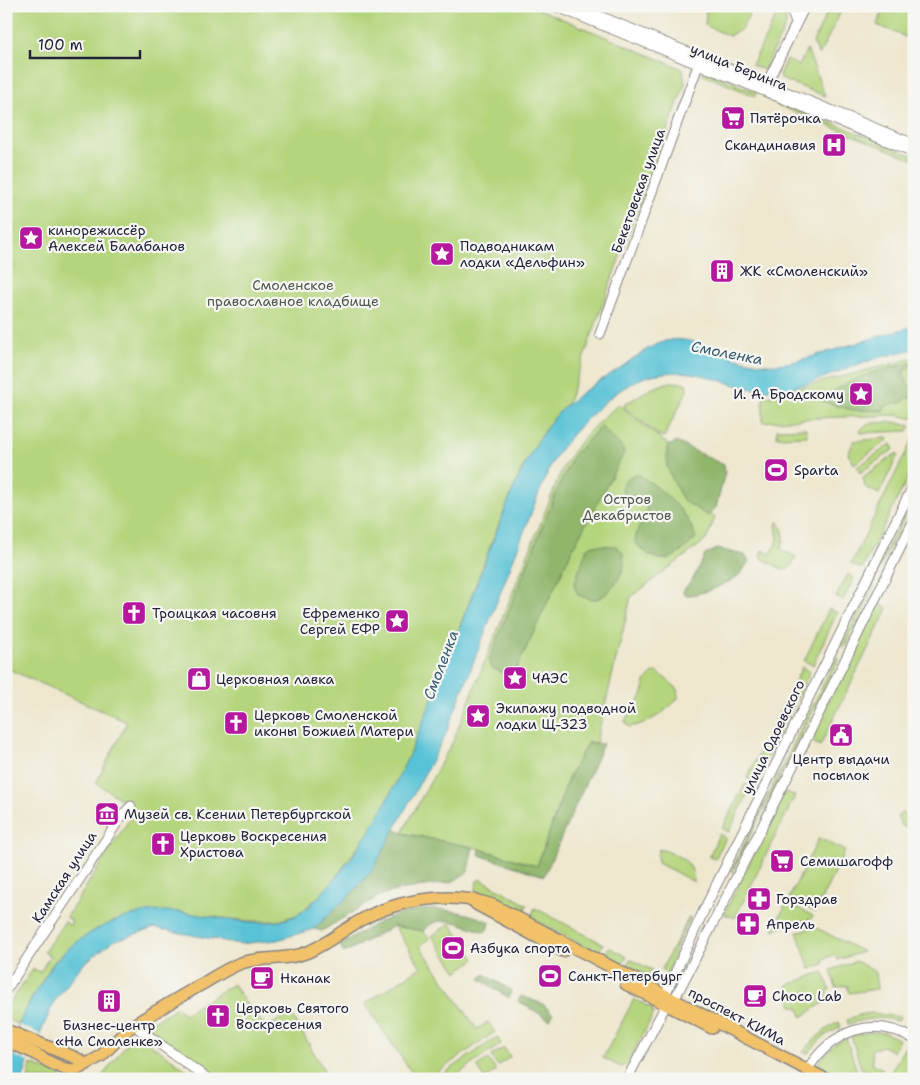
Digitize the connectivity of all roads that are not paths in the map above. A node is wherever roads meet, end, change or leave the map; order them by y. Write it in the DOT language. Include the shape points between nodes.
graph roads {
  1 [pos="555,6"];
  2 [pos="575,6"];
  3 [pos="790,6"];
  4 [pos="805,6"];
  5 [pos="796,23"];
  6 [pos="700,61"];
  7 [pos="764,87"];
  8 [pos="914,144"];
  9 [pos="914,152"];
  10 [pos="600,334"];
  11 [pos="914,484"];
  12 [pos="914,520"];
  13 [pos="833,648"];
  14 [pos="848,655"];
  15 [pos="131,806"];
  16 [pos="722,872"];
  17 [pos="736,879"];
  18 [pos="6,990"];
  19 [pos="668,1000"];
  20 [pos="135,1024"];
  21 [pos="11,1037"];
  22 [pos="913,1037"];
  23 [pos="85,1064"];
  24 [pos="809,1074"];
  25 [pos="75,1079"];
  26 [pos="208,1079"];
  27 [pos="627,1079"];
  28 [pos="825,1079"];
  1 -- 6 [label="street, улица Беринга"];
  2 -- 6 [label="street, улица Беринга"];
  3 -- 5 [label="street"];
  4 -- 5 [label="street"];
  5 -- 7 [label="street"];
  6 -- 7 [label="street, улица Беринга"];
  6 -- 10 [label="street, Бекетовская улица"];
  7 -- 8 [label="street, улица Беринга"];
  7 -- 9 [label="street, улица Беринга"];
  11 -- 13 [label="street, улица Одоевского"];
  12 -- 14 [label="street, улица Одоевского"];
  13 -- 14 [label="street"];
  13 -- 16 [label="street, улица Одоевского"];
  14 -- 17 [label="street, улица Одоевского"];
  15 -- 18 [label="street, Камская улица"];
  16 -- 17 [label="street"];
  16 -- 19 [label="street, улица Одоевского"];
  17 -- 19 [label="street, улица Одоевского"];
  19 -- 20 [label="main road, проспект КИМа" via="470,900 435,898 384,908 308,952 233,967"];
  19 -- 24 [label="main road, проспект КИМа"];
  19 -- 27 [label="street, улица Одоевского"];
  20 -- 23 [label="main road" via="101,1056"];
  20 -- 26 [label="street"];
  21 -- 23 [label="main road"];
  22 -- 24 [label="street" via="885,1028 858,1029 833,1040 822,1049"];
  23 -- 25 [label="street"];
  24 -- 28 [label="main road, проспект КИМа"];
}
